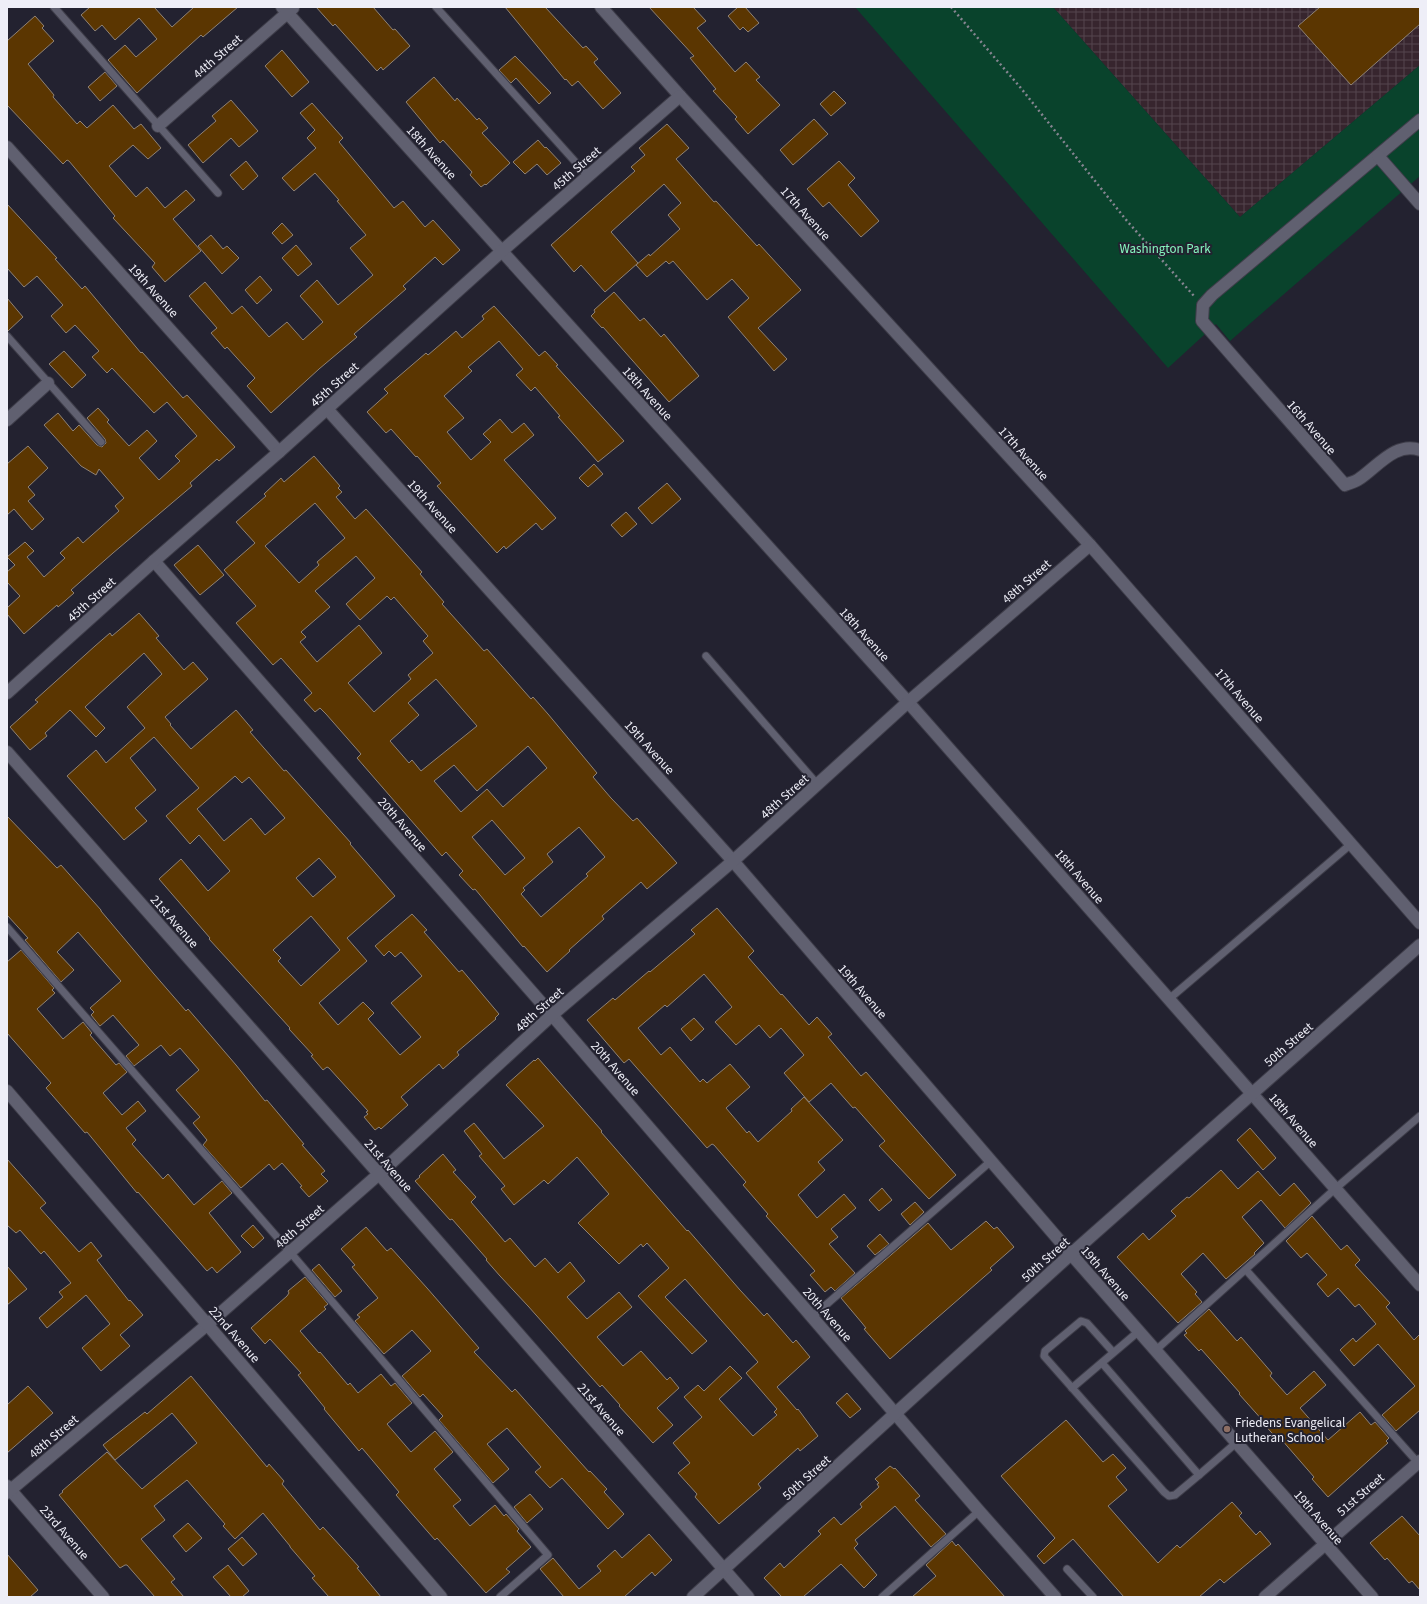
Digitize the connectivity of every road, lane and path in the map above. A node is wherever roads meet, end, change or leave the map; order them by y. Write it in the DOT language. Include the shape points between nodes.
graph roads {
  1 [pos="54,7"];
  2 [pos="436,7"];
  3 [pos="601,7"];
  4 [pos="951,7"];
  5 [pos="288,9"];
  6 [pos="680,96"];
  7 [pos="1420,120"];
  8 [pos="158,126"];
  9 [pos="7,147"];
  10 [pos="1378,156"];
  11 [pos="588,176"];
  12 [pos="218,193"];
  13 [pos="1420,204"];
  14 [pos="502,251"];
  15 [pos="1203,305"];
  16 [pos="7,336"];
  17 [pos="48,383"];
  18 [pos="327,409"];
  19 [pos="7,420"];
  20 [pos="101,442"];
  21 [pos="1420,450"];
  22 [pos="279,452"];
  23 [pos="1090,545"];
  24 [pos="154,561"];
  25 [pos="706,656"];
  26 [pos="7,694"];
  27 [pos="908,702"];
  28 [pos="7,752"];
  29 [pos="818,785"];
  30 [pos="1351,844"];
  31 [pos="733,861"];
  32 [pos="1420,923"];
  33 [pos="7,927"];
  34 [pos="1420,945"];
  35 [pos="1169,999"];
  36 [pos="552,1015"];
  37 [pos="7,1091"];
  38 [pos="1252,1094"];
  39 [pos="1420,1116"];
  40 [pos="991,1161"];
  41 [pos="379,1174"];
  42 [pos="1336,1188"];
  43 [pos="290,1252"];
  44 [pos="1071,1254"];
  45 [pos="1246,1270"];
  46 [pos="1420,1285"];
  47 [pos="812,1317"];
  48 [pos="208,1324"];
  49 [pos="1139,1331"];
  50 [pos="1156,1350"];
  51 [pos="1113,1352"];
  52 [pos="1102,1363"];
  53 [pos="1072,1388"];
  54 [pos="895,1414"];
  55 [pos="1236,1443"];
  56 [pos="1419,1463"];
  57 [pos="1199,1475"];
  58 [pos="8,1490"];
  59 [pos="978,1511"];
  60 [pos="1324,1544"];
  61 [pos="1067,1569"];
  62 [pos="724,1570"];
  63 [pos="103,1597"];
  64 [pos="442,1597"];
  65 [pos="500,1597"];
  66 [pos="693,1597"];
  67 [pos="748,1597"];
  68 [pos="882,1597"];
  69 [pos="1055,1597"];
  70 [pos="1093,1597"];
  71 [pos="1265,1597"];
  72 [pos="1372,1597"];
  1 -- 8 [label="lane"];
  2 -- 11 [label="lane"];
  3 -- 6 [label="street, 17th Avenue"];
  4 -- 15 [label="path" via="1020,87 1126,221"];
  5 -- 8 [label="street, 44th Street"];
  5 -- 14 [label="street, 18th Avenue"];
  6 -- 11 [label="street, 45th Street"];
  6 -- 23 [label="street, 17th Avenue"];
  7 -- 10 [label="street"];
  8 -- 12 [label="lane"];
  9 -- 22 [label="street, 19th Avenue"];
  10 -- 13 [label="street"];
  10 -- 15 [label="street"];
  11 -- 14 [label="street, 45th Street"];
  14 -- 18 [label="street, 45th Street"];
  14 -- 27 [label="street, 18th Avenue"];
  15 -- 21 [label="street, 16th Avenue" via="1202,321 1344,485 1358,480 1393,452 1412,447"];
  16 -- 17 [label="lane"];
  17 -- 19 [label="street"];
  17 -- 20 [label="lane"];
  18 -- 22 [label="street, 45th Street"];
  18 -- 31 [label="street, 19th Avenue"];
  22 -- 24 [label="street, 45th Street"];
  23 -- 27 [label="street, 48th Street"];
  23 -- 30 [label="street, 17th Avenue"];
  24 -- 26 [label="street, 45th Street"];
  24 -- 36 [label="street, 20th Avenue"];
  25 -- 29 [label="lane"];
  27 -- 29 [label="street, 48th Street"];
  27 -- 35 [label="street, 18th Avenue"];
  28 -- 41 [label="street, 21st Avenue"];
  29 -- 31 [label="street, 48th Street"];
  30 -- 32 [label="street, 17th Avenue"];
  30 -- 35 [label="lane"];
  31 -- 36 [label="street, 48th Street"];
  31 -- 40 [label="street, 19th Avenue"];
  33 -- 43 [label="lane"];
  34 -- 38 [label="street, 50th Street"];
  35 -- 38 [label="street, 18th Avenue"];
  36 -- 41 [label="street, 48th Street"];
  36 -- 47 [label="street, 20th Avenue"];
  37 -- 48 [label="street, 22nd Avenue"];
  38 -- 42 [label="street, 18th Avenue"];
  38 -- 44 [label="street, 50th Street"];
  39 -- 42 [label="lane"];
  40 -- 44 [label="street, 19th Avenue"];
  40 -- 47 [label="lane"];
  41 -- 43 [label="street, 48th Street"];
  41 -- 62 [label="street, 21st Avenue"];
  42 -- 45 [label="lane"];
  42 -- 46 [label="street, 18th Avenue"];
  43 -- 48 [label="street, 48th Street"];
  43 -- 65 [label="lane" via="548,1555"];
  44 -- 49 [label="street, 19th Avenue"];
  44 -- 54 [label="street, 50th Street"];
  45 -- 50 [label="lane"];
  45 -- 56 [label="lane"];
  47 -- 54 [label="street, 20th Avenue"];
  48 -- 58 [label="street, 48th Street"];
  48 -- 64 [label="street, 22nd Avenue"];
  49 -- 50 [label="street, 19th Avenue"];
  49 -- 51 [label="lane"];
  50 -- 55 [label="street, 19th Avenue"];
  51 -- 52 [label="lane"];
  51 -- 53 [label="lane" via="1087,1323 1081,1321 1044,1351 1044,1356"];
  52 -- 53 [label="lane"];
  52 -- 57 [label="lane"];
  53 -- 57 [label="lane" via="1169,1496 1175,1495"];
  54 -- 59 [label="street, 20th Avenue"];
  54 -- 62 [label="street, 50th Street"];
  55 -- 57 [label="lane"];
  55 -- 60 [label="street, 19th Avenue"];
  56 -- 60 [label="street, 51st Street"];
  58 -- 63 [label="street, 23rd Avenue"];
  59 -- 68 [label="lane"];
  59 -- 69 [label="street, 20th Avenue"];
  60 -- 71 [label="street, 51st Street"];
  60 -- 72 [label="street, 19th Avenue"];
  61 -- 70 [label="lane"];
  62 -- 66 [label="street, 50th Street"];
  62 -- 67 [label="street, 21st Avenue"];
}
